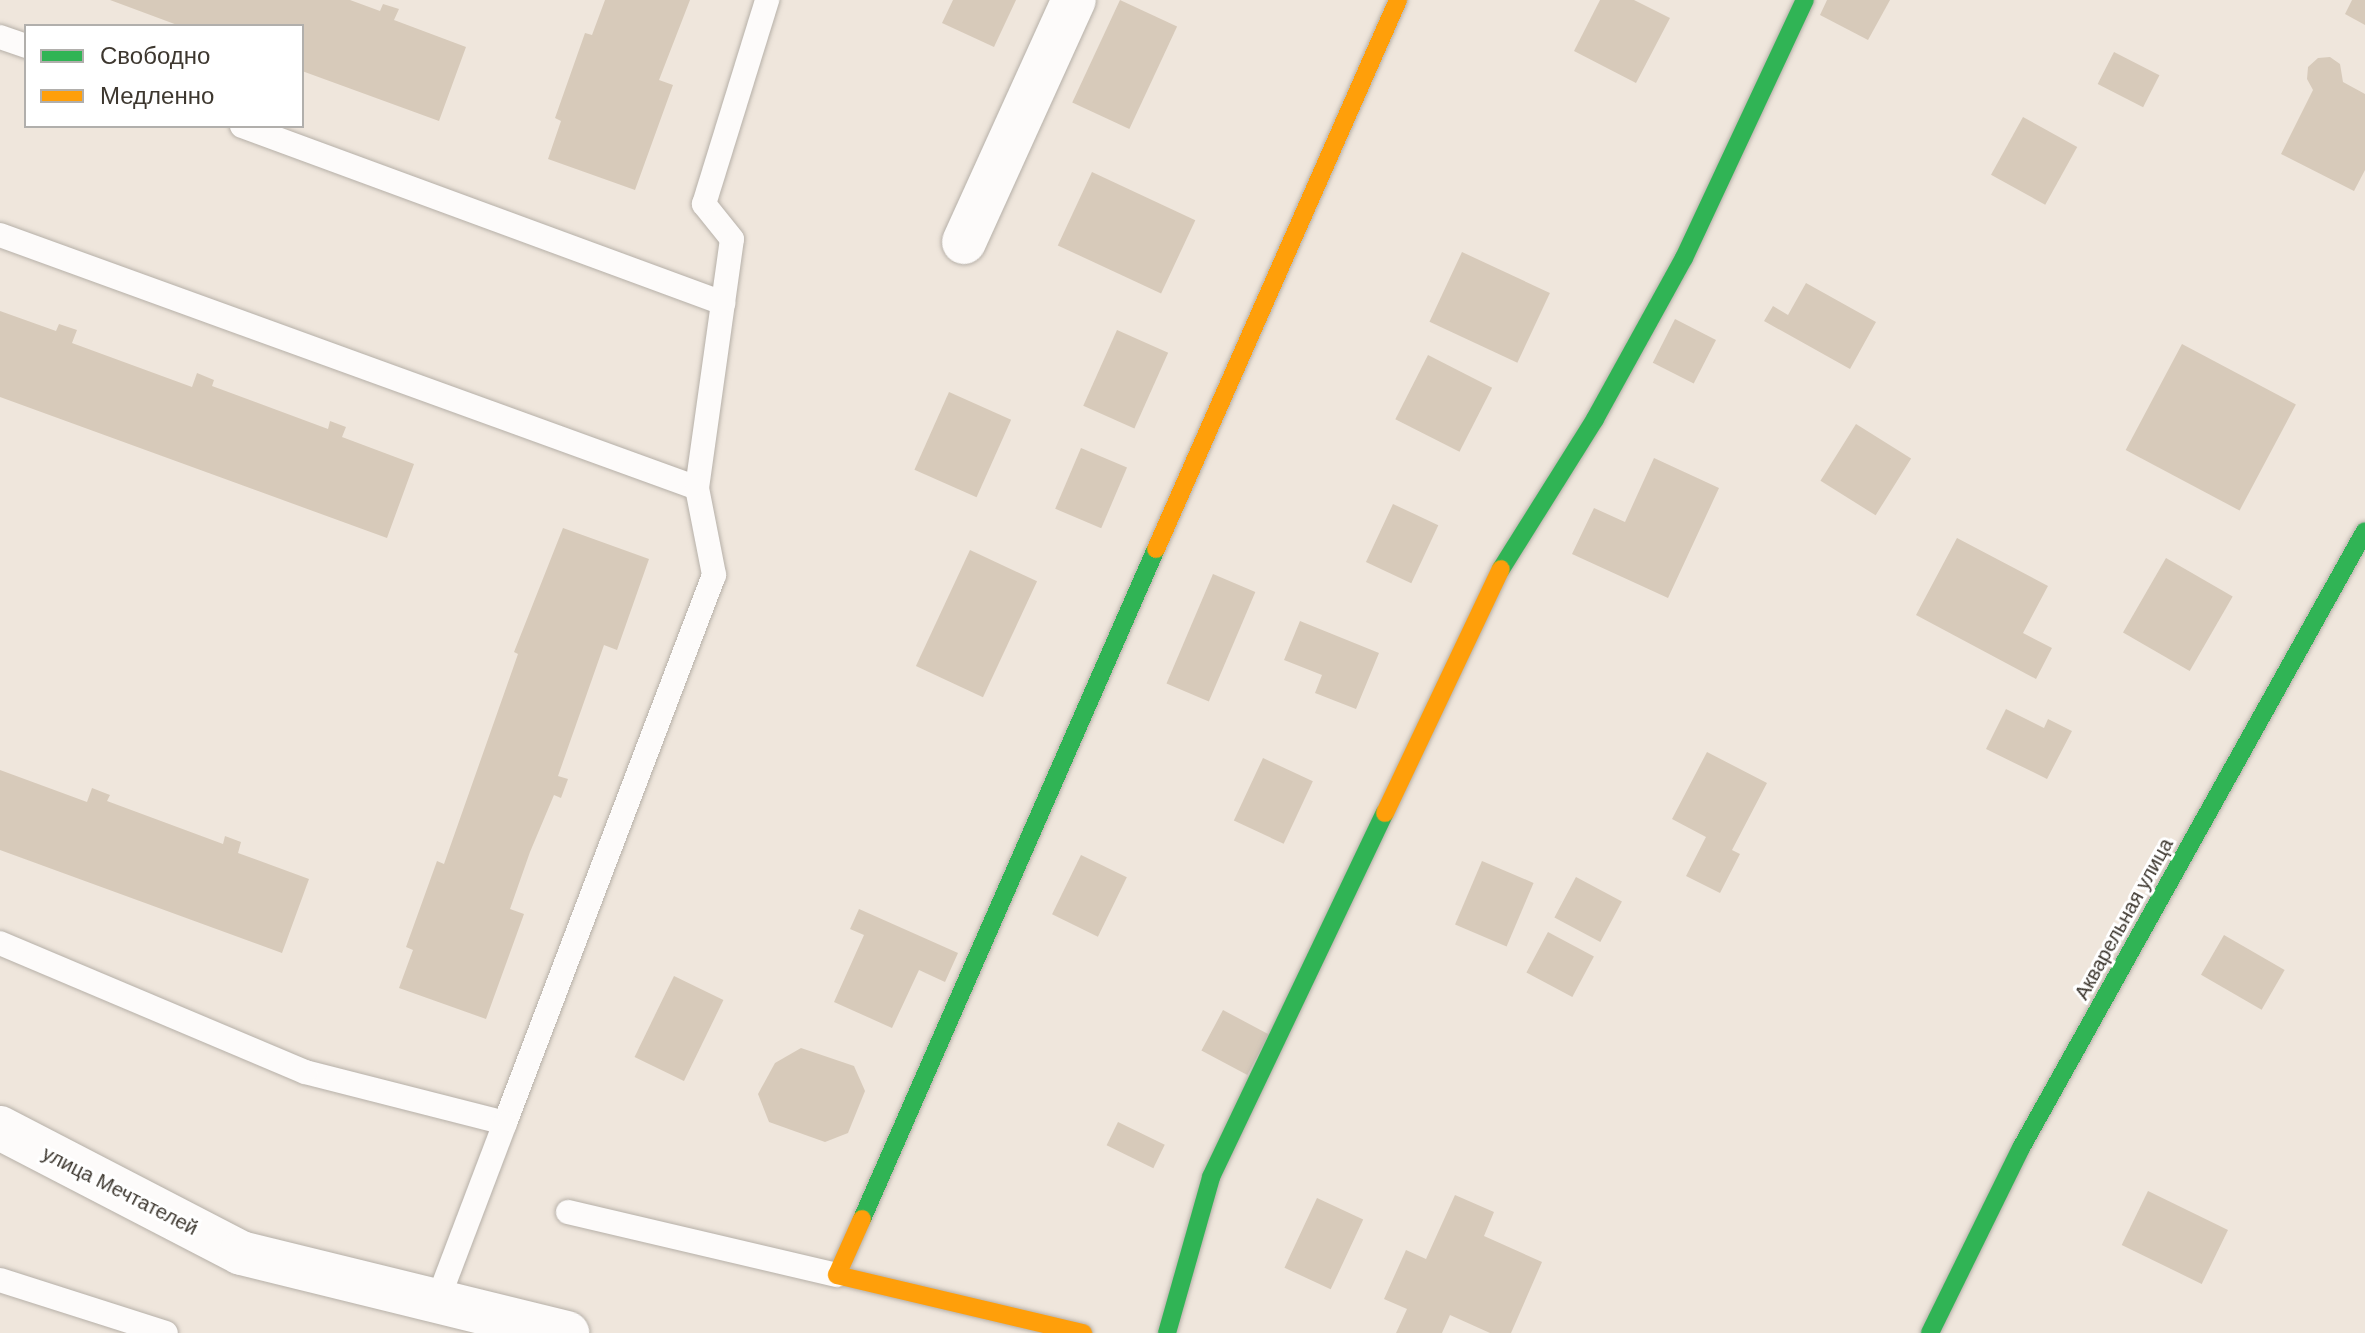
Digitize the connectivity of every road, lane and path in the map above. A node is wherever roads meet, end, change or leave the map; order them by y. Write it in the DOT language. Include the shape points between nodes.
graph roads {
  1 [pos="767,0"];
  2 [pos="1074,0"];
  3 [pos="1398,0"];
  4 [pos="1805,0"];
  5 [pos="0,37"];
  6 [pos="24,45"];
  7 [pos="247,128"];
  8 [pos="0,235"];
  9 [pos="964,242"];
  10 [pos="723,303"];
  11 [pos="697,488"];
  12 [pos="2365,531"];
  13 [pos="0,943"];
  14 [pos="505,1123"];
  15 [pos="0,1128"];
  16 [pos="568,1212"];
  17 [pos="837,1275"];
  18 [pos="0,1280"];
  19 [pos="437,1302"];
  20 [pos="495,1325"];
  21 [pos="166,1333"];
  22 [pos="567,1333"];
  23 [pos="1083,1333"];
  24 [pos="1167,1333"];
  25 [pos="1930,1333"];
  1 -- 10 [label="lane" via="704,204 732,239"];
  2 -- 9 [label="street"];
  3 -- 17 [label="street"];
  4 -- 24 [label="street" via="1684,258 1595,419 1512,546 1211,1177"];
  5 -- 6 [label="lane"];
  7 -- 10 [label="lane"];
  8 -- 11 [label="lane"];
  10 -- 11 [label="lane"];
  11 -- 14 [label="lane" via="714,575"];
  12 -- 25 [label="street, Акварельная улица" via="2021,1148"];
  13 -- 14 [label="lane" via="305,1072"];
  14 -- 19 [label="lane"];
  15 -- 19 [label="street, улица Мечтателей" via="241,1253"];
  16 -- 17 [label="lane"];
  17 -- 23 [label="street"];
  18 -- 21 [label="lane"];
  19 -- 20 [label="street, улица Мечтателей"];
  20 -- 22 [label="street, улица Мечтателей"];
}
